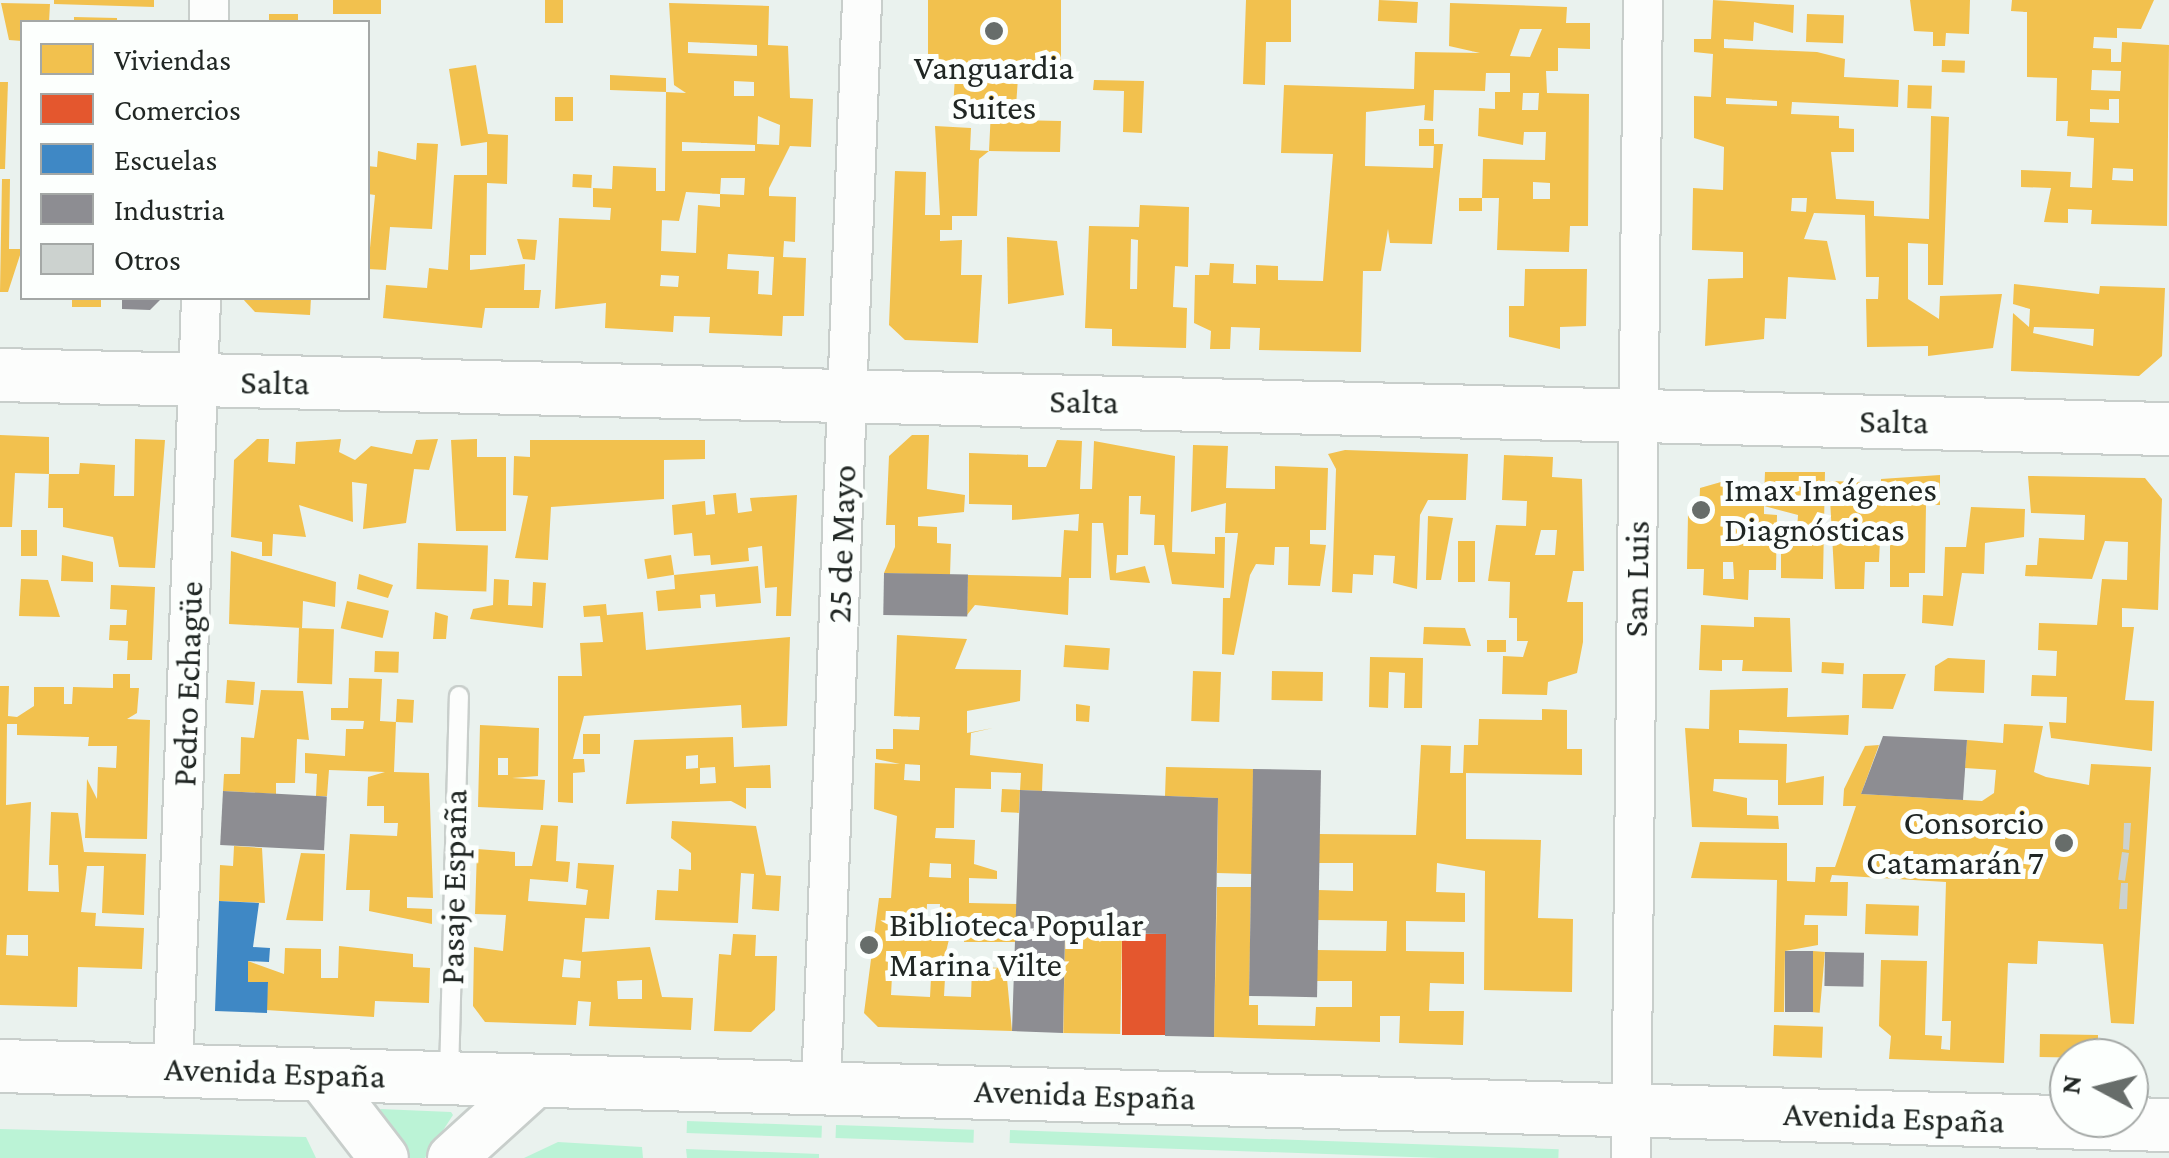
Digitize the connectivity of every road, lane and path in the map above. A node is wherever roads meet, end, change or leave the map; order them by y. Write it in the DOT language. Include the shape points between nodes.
graph roads {
  1 [pos="862,0"];
  2 [pos="1643,0"];
  3 [pos="202,300"];
  4 [pos="0,375"];
  5 [pos="200,381"];
  6 [pos="847,396"];
  7 [pos="1639,416"];
  8 [pos="2169,428"];
  9 [pos="459,696"];
  10 [pos="0,1066"];
  11 [pos="173,1070"];
  12 [pos="319,1074"];
  13 [pos="449,1078"];
  14 [pos="538,1080"];
  15 [pos="821,1088"];
  16 [pos="2169,1125"];
  17 [pos="1631,1134"];
  18 [pos="384,1158"];
  19 [pos="452,1158"];
  1 -- 6 [label="street, 25 de Mayo"];
  2 -- 7 [label="street, San Luis"];
  3 -- 5 [label="street, Pedro Echagüe"];
  4 -- 5 [label="main road, Salta"];
  5 -- 6 [label="main road, Salta"];
  5 -- 11 [label="street, Pedro Echagüe"];
  6 -- 7 [label="main road, Salta"];
  6 -- 15 [label="street, 25 de Mayo"];
  7 -- 8 [label="main road, Salta"];
  7 -- 17 [label="street, San Luis"];
  9 -- 13 [label="lane, Pasaje España"];
  10 -- 11 [label="main road, Avenida España"];
  11 -- 12 [label="main road, Avenida España"];
  12 -- 13 [label="main road, Avenida España"];
  12 -- 18 [label="street"];
  13 -- 14 [label="main road, Avenida España"];
  14 -- 15 [label="main road, Avenida España"];
  14 -- 19 [label="street"];
  15 -- 17 [label="main road, Avenida España"];
  16 -- 17 [label="main road, Avenida España"];
}
